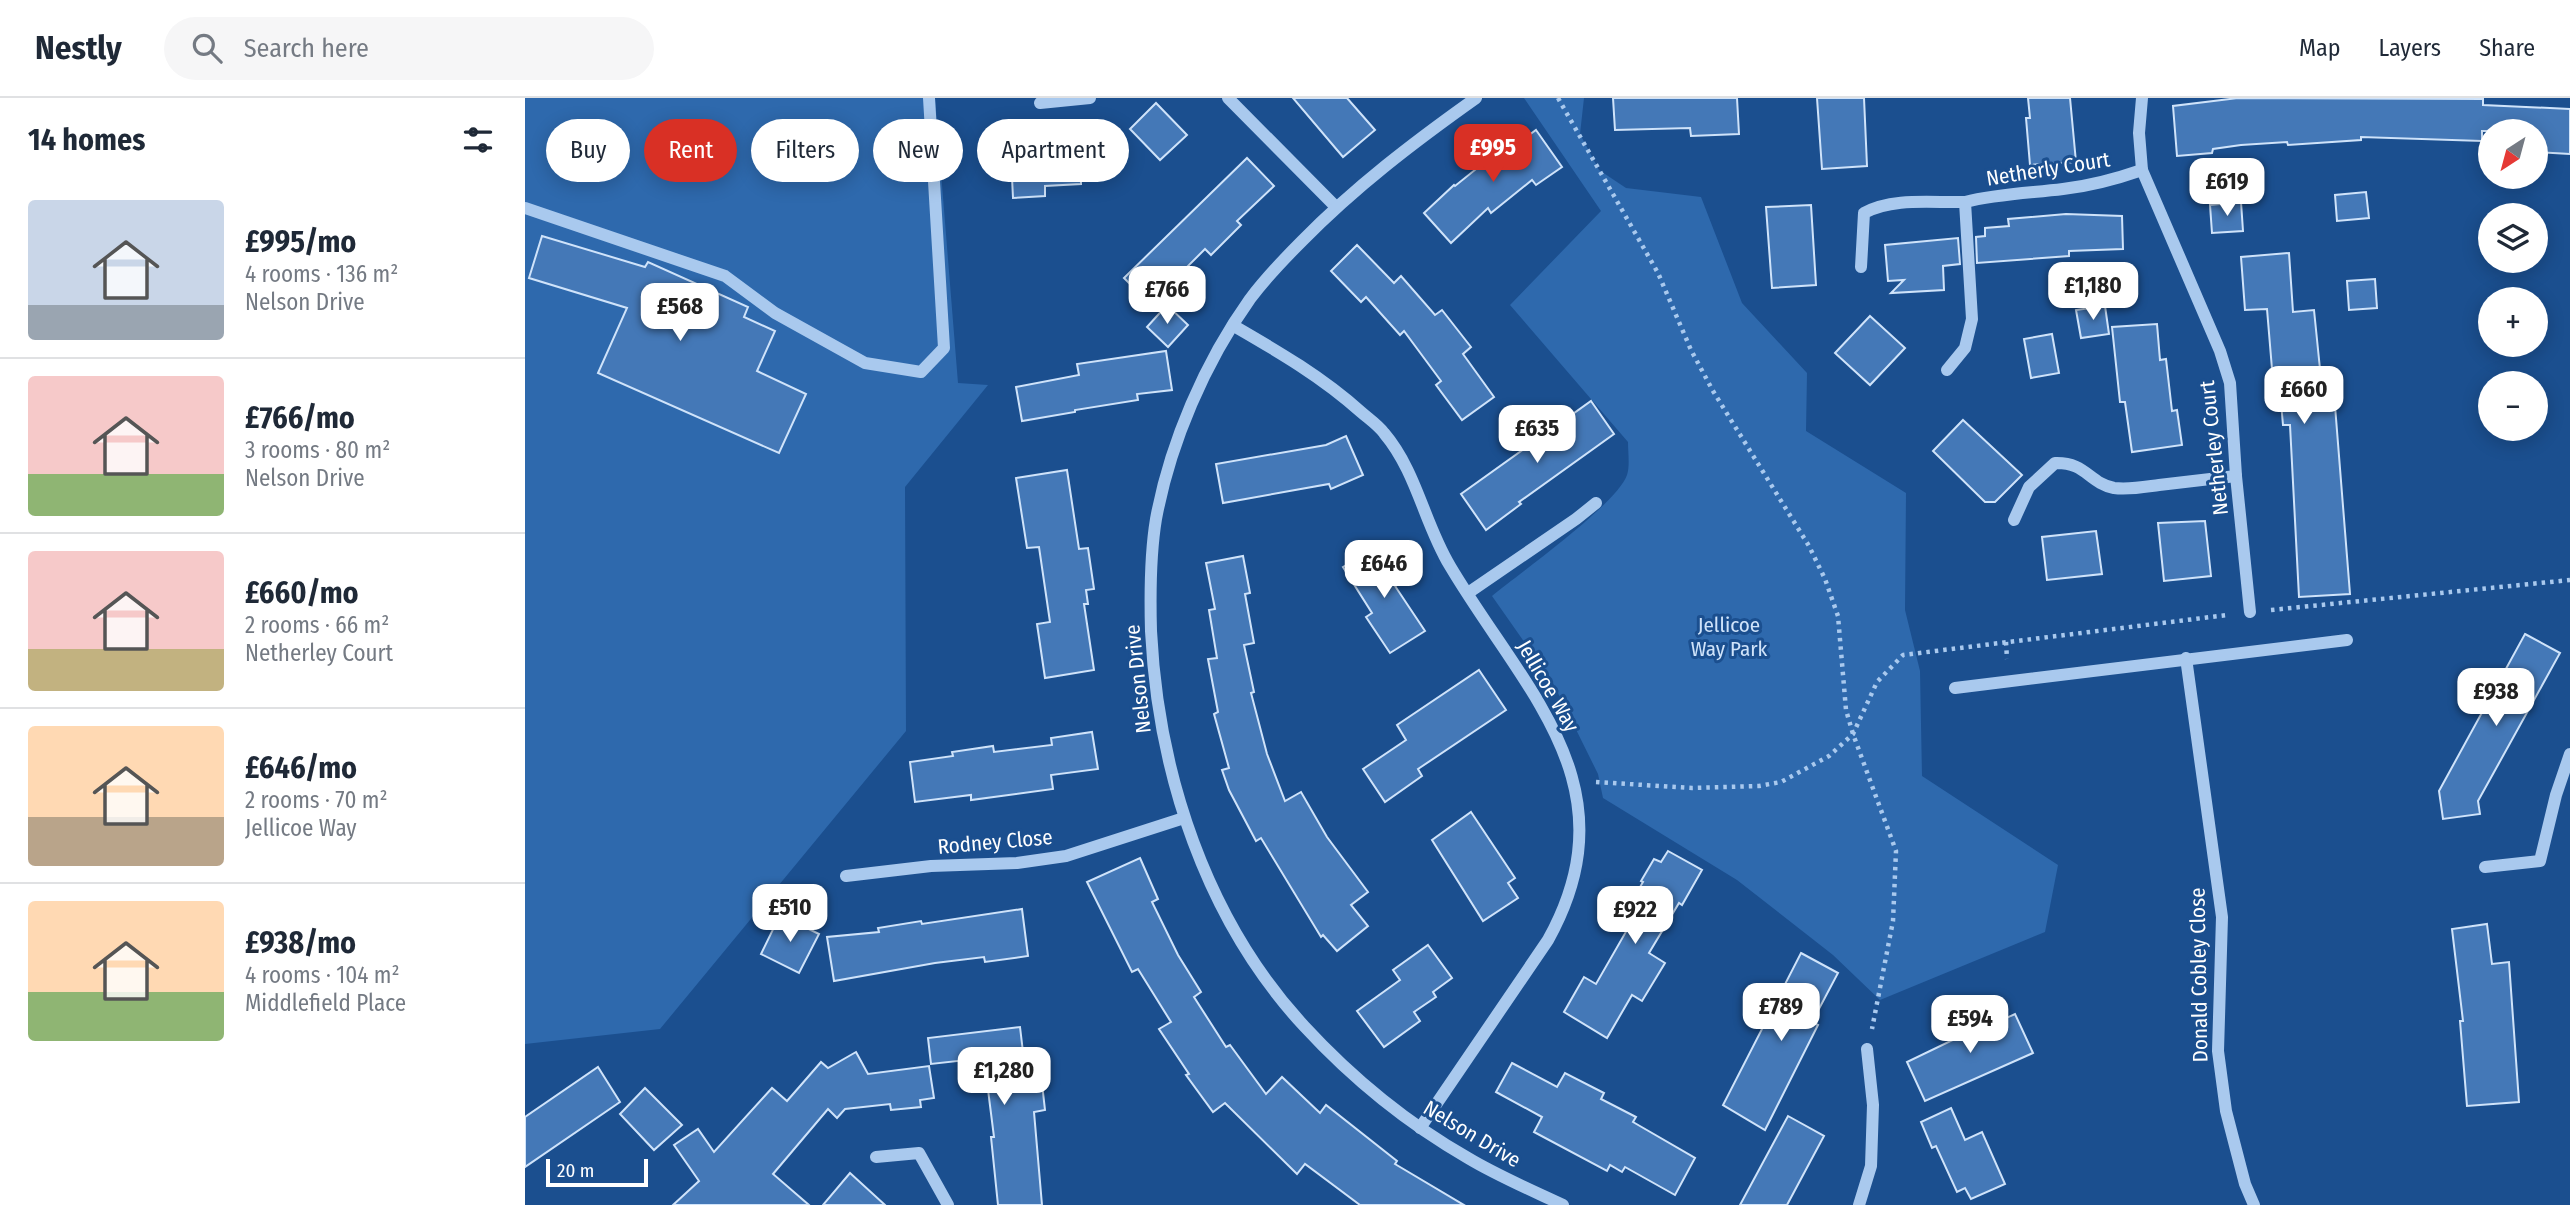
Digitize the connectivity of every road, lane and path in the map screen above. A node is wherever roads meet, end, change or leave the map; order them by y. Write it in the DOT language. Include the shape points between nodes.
graph roads {
  1 [pos="929,98"];
  2 [pos="1090,98"];
  3 [pos="1228,98"];
  4 [pos="1476,98"];
  5 [pos="1558,98"];
  6 [pos="2142,98"];
  7 [pos="1040,103"];
  8 [pos="2142,170"];
  9 [pos="1965,202"];
  10 [pos="1336,207"];
  11 [pos="525,208"];
  12 [pos="1861,267"];
  13 [pos="1234,326"];
  14 [pos="1947,370"];
  15 [pos="2236,476"];
  16 [pos="1596,503"];
  17 [pos="2014,520"];
  18 [pos="1468,593"];
  19 [pos="2250,612"];
  20 [pos="2347,640"];
  21 [pos="2186,658"];
  22 [pos="1955,688"];
  23 [pos="2570,754"];
  24 [pos="1184,818"];
  25 [pos="2485,867"];
  26 [pos="846,876"];
  27 [pos="1867,1049"];
  28 [pos="1420,1128"];
  29 [pos="876,1157"];
  30 [pos="948,1205"];
  31 [pos="1563,1205"];
  32 [pos="1859,1205"];
  33 [pos="2254,1205"];
  1 -- 11 [label="street" via="944,348 921,372 865,363 775,313 725,276"];
  2 -- 7 [label="street"];
  3 -- 10 [label="street"];
  4 -- 10 [label="street, Nelson Drive" via="1384,165"];
  5 -- 27 [label="path" via="1658,272 1713,391 1809,546 1838,616 1846,710 1896,851 1893,922"];
  6 -- 8 [label="street, Netherley Court"];
  8 -- 9 [label="street, Netherly Court" via="2106,182"];
  8 -- 15 [label="street, Netherley Court" via="2230,383"];
  9 -- 12 [label="street" via="1889,204 1864,213"];
  9 -- 14 [label="street, Netherly Court" via="1972,319 1965,348"];
  10 -- 13 [label="street, Nelson Drive" via="1251,298"];
  13 -- 18 [label="street, Jellicoe Way" via="1323,380 1383,432 1410,473 1435,540"];
  13 -- 24 [label="street, Nelson Drive" via="1193,398 1156,519 1150,605 1154,684"];
  15 -- 17 [label="street" via="2113,488 2084,469 2055,463 2029,487"];
  15 -- 19 [label="street, Netherley Court"];
  16 -- 18 [label="street"];
  18 -- 28 [label="street, Jellicoe Way" via="1527,682 1562,746 1578,796 1578,848 1565,907 1548,940"];
  20 -- 21 [label="street"];
  21 -- 22 [label="street"];
  21 -- 33 [label="street, Donald Cobley Close" via="2222,917 2218,1051 2226,1111"];
  23 -- 25 [label="street" via="2540,861"];
  24 -- 26 [label="street, Rodney Close" via="1066,856"];
  24 -- 28 [label="street, Nelson Drive" via="1221,904 1255,962 1302,1024 1359,1080"];
  27 -- 32 [label="street" via="1873,1105 1871,1166"];
  28 -- 31 [label="street, Nelson Drive" via="1469,1159"];
  29 -- 30 [label="street" via="919,1153"];
}
